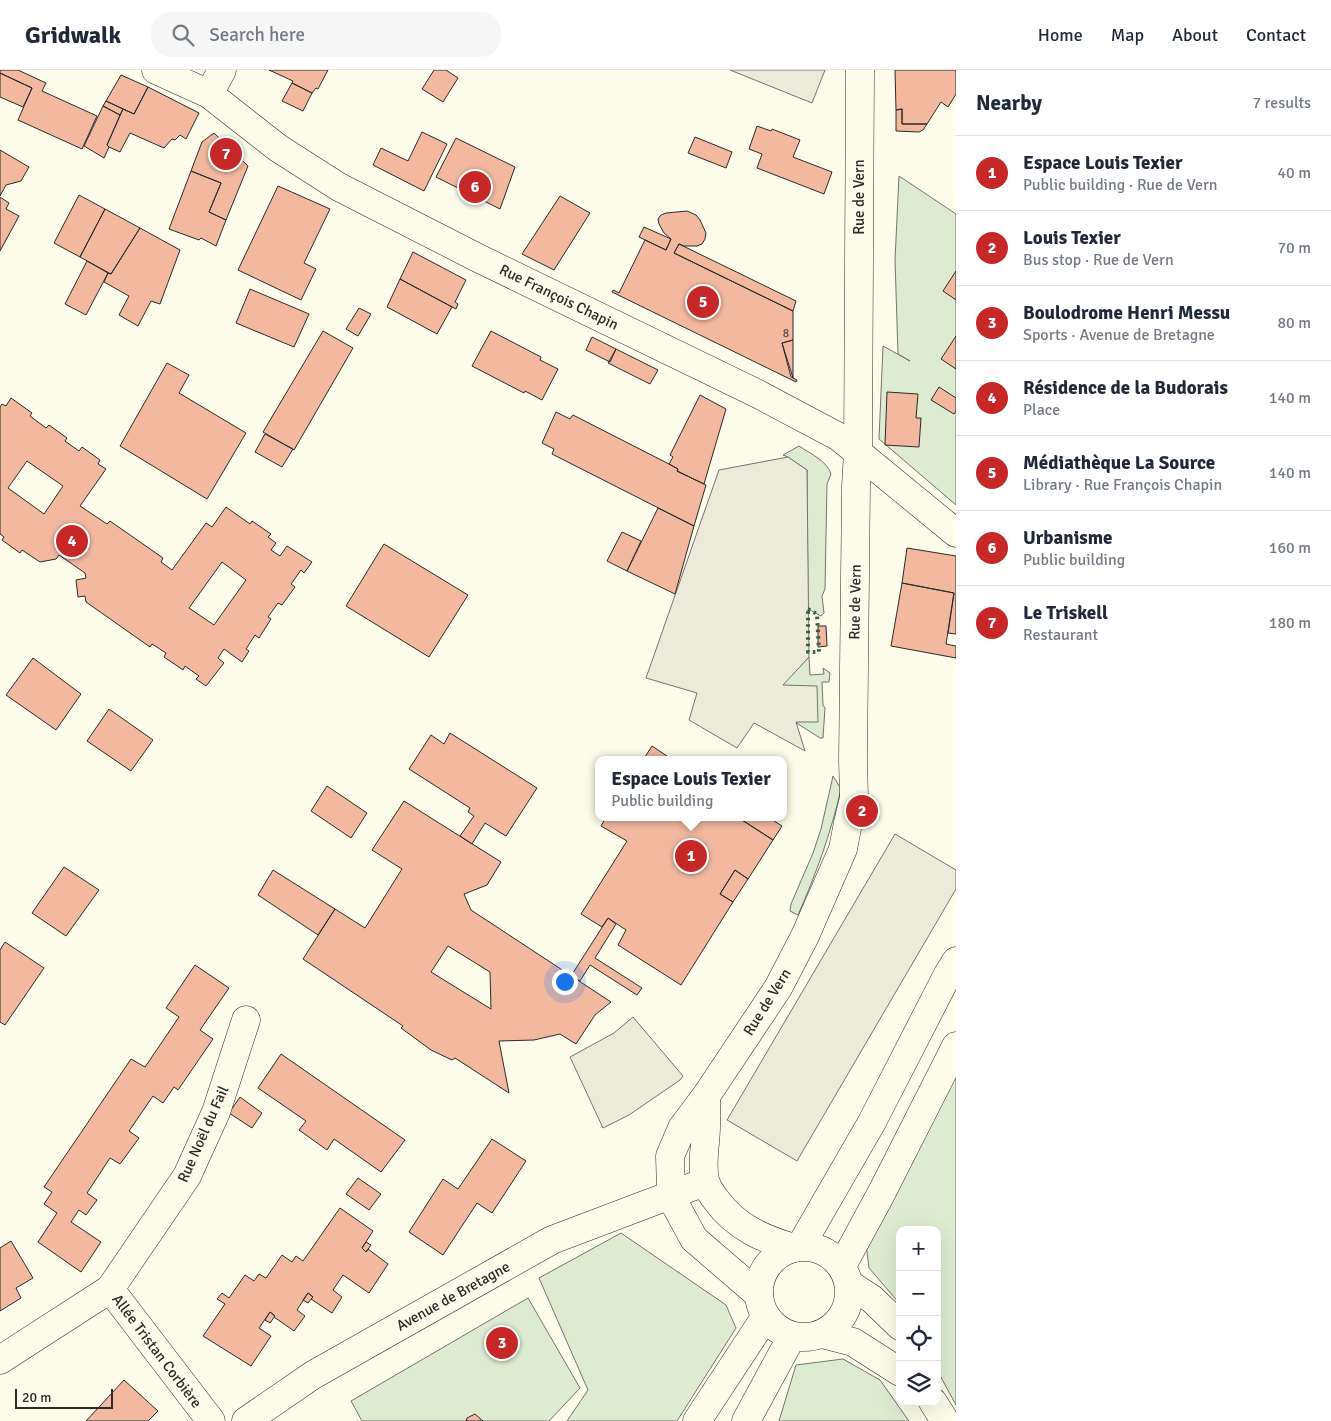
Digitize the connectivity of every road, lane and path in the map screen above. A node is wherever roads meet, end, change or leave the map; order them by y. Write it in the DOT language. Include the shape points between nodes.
graph roads {
  1 [pos="156,70"];
  2 [pos="222,70"];
  3 [pos="860,70"];
  4 [pos="209,94"];
  5 [pos="858,453"];
  6 [pos="956,533"];
  7 [pos="956,961"];
  8 [pos="246,1020"];
  9 [pos="956,1046"];
  10 [pos="706,1096"];
  11 [pos="705,1182"];
  12 [pos="671,1193"];
  13 [pos="797,1248"];
  14 [pos="845,1275"];
  15 [pos="110,1289"];
  16 [pos="762,1305"];
  17 [pos="896,1322"];
  18 [pos="822,1334"];
  19 [pos="792,1336"];
  20 [pos="0,1360"];
  21 [pos="896,1369"];
  22 [pos="210,1421"];
  23 [pos="246,1421"];
  24 [pos="697,1421"];
  25 [pos="746,1421"];
  1 -- 4 [label="street, Rue François Chapin"];
  2 -- 4 [label="street"];
  3 -- 5 [label="street, Rue de Vern"];
  4 -- 5 [label="street, Rue François Chapin" via="278,148 339,187 758,394 839,436"];
  5 -- 6 [label="street, Rue François Chapin"];
  5 -- 10 [label="street, Rue de Vern" via="854,798 843,849 778,988"];
  7 -- 13 [label="street" via="872,1122"];
  8 -- 15 [label="street, Rue Noël du Fail" via="216,1112 187,1176"];
  9 -- 14 [label="street" via="882,1192"];
  10 -- 11 [label="street"];
  10 -- 12 [label="street, Rue de Vern" via="682,1128 670,1156"];
  11 -- 12 [label="street"];
  11 -- 13 [label="street" via="726,1214 743,1227 767,1240"];
  12 -- 16 [label="street, Rue de Vern" via="694,1239"];
  12 -- 23 [label="street, Avenue de Bretagne" via="552,1240 312,1375"];
  13 -- 14 [label="street" via="816,1248 830,1255"];
  13 -- 16 [label="street" via="772,1260 762,1276"];
  14 -- 17 [label="street"];
  14 -- 18 [label="street" via="849,1300 844,1314 835,1326"];
  15 -- 20 [label="street, Allée Tristan Corbière"];
  15 -- 22 [label="street, Allée Tristan Corbière"];
  16 -- 19 [label="street" via="778,1330"];
  16 -- 24 [label="street"];
  18 -- 19 [label="street" via="808,1338"];
  18 -- 21 [label="street" via="853,1342"];
  19 -- 25 [label="street"];
}
